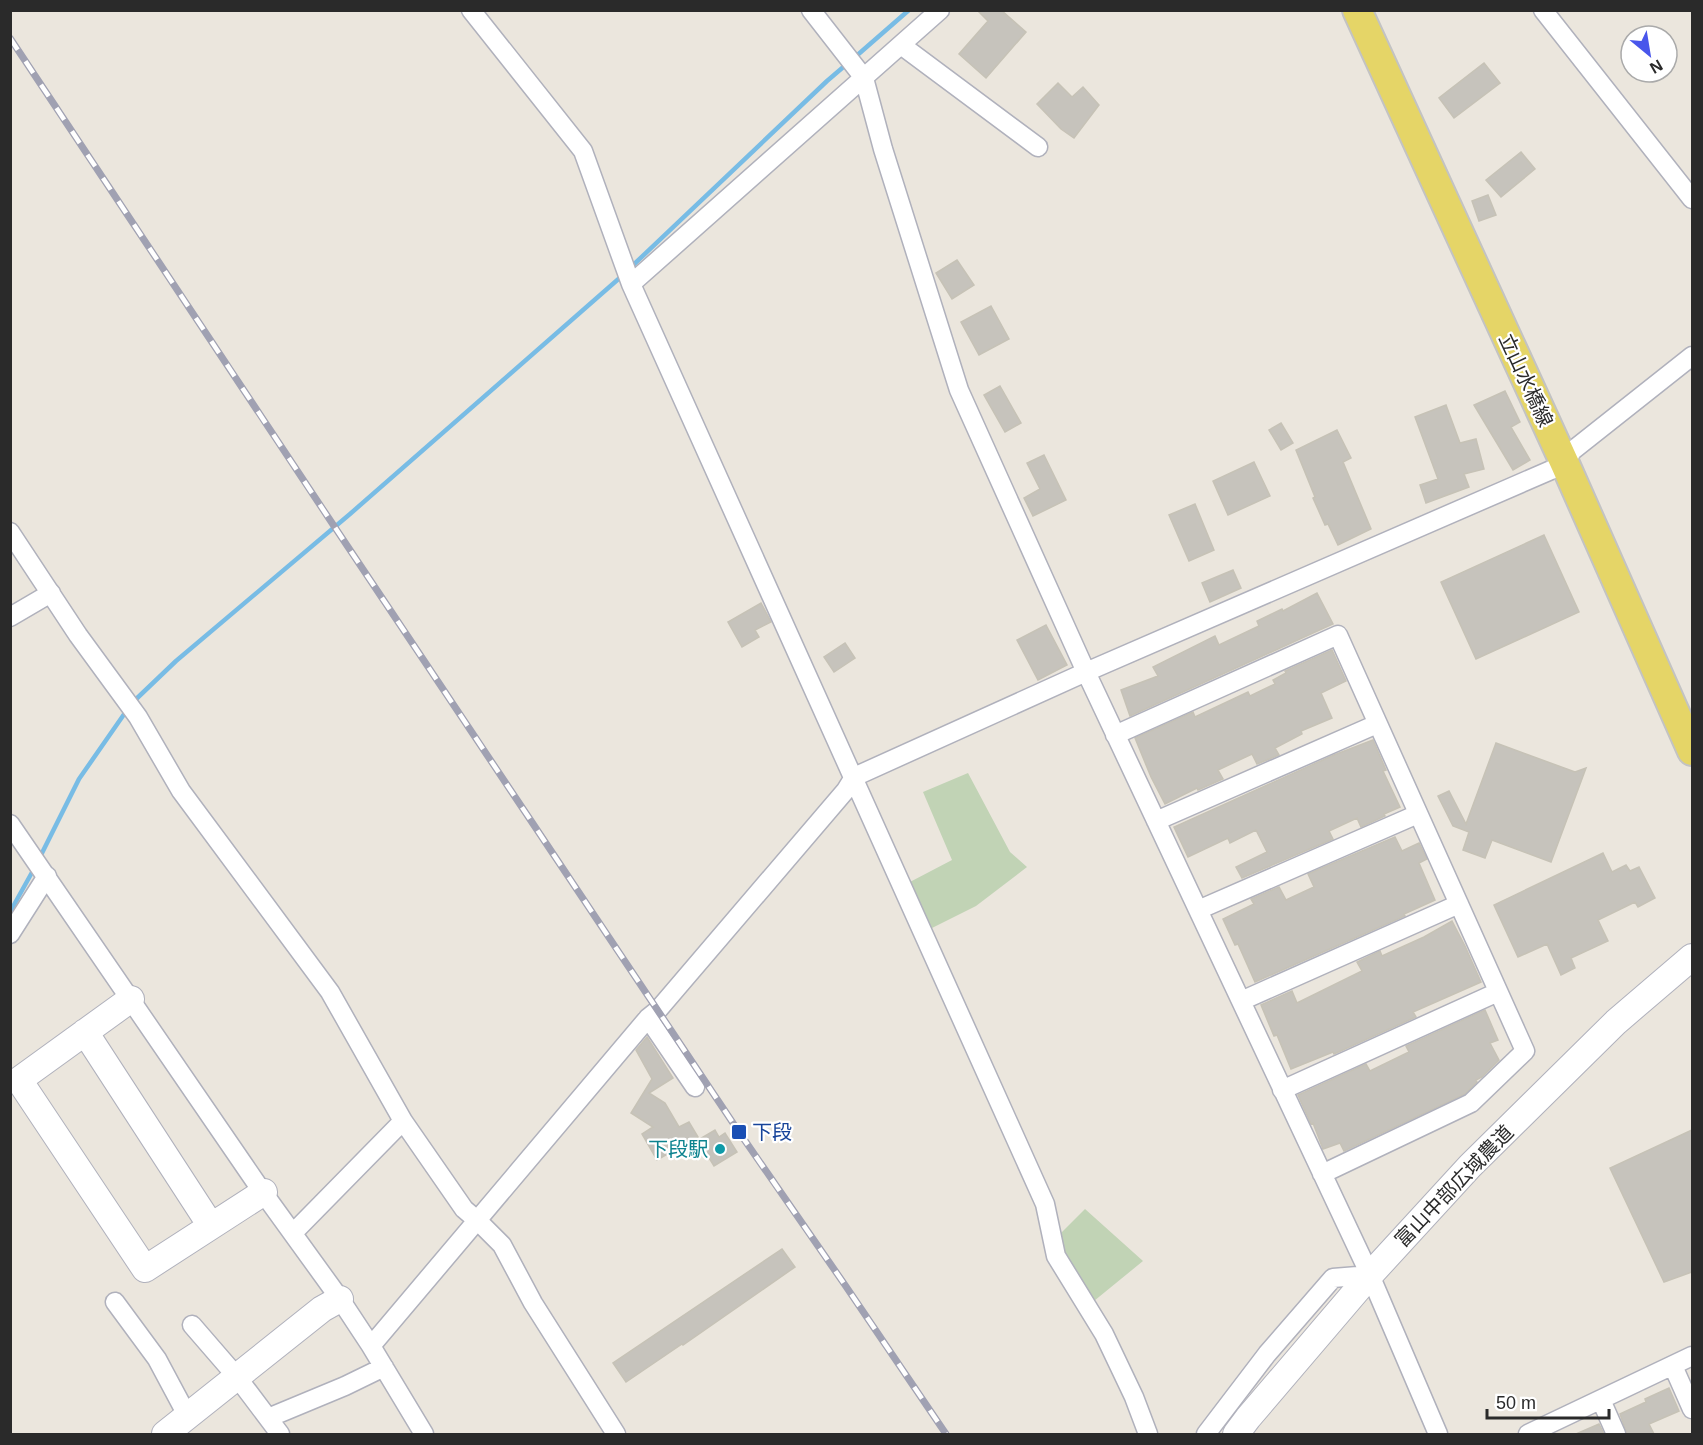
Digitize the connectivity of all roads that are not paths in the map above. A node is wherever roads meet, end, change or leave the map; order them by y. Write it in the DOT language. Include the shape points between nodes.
graph roads {
  1 [pos="471,10"];
  2 [pos="811,10"];
  3 [pos="940,10"];
  4 [pos="1356,10"];
  5 [pos="1543,10"];
  6 [pos="901,45"];
  7 [pos="864,78"];
  8 [pos="1038,147"];
  9 [pos="1692,200"];
  10 [pos="631,284"];
  11 [pos="1692,356"];
  12 [pos="1565,464"];
  13 [pos="10,532"];
  14 [pos="51,593"];
  15 [pos="10,617"];
  16 [pos="1086,672"];
  17 [pos="1377,724"];
  18 [pos="1115,735"];
  19 [pos="1692,751"];
  20 [pos="854,777"];
  21 [pos="1418,814"];
  22 [pos="1156,821"];
  23 [pos="10,824"];
  24 [pos="47,876"];
  25 [pos="1459,904"];
  26 [pos="1198,910"];
  27 [pos="10,934"];
  28 [pos="1692,957"];
  29 [pos="1498,992"];
  30 [pos="131,999"];
  31 [pos="1241,1001"];
  32 [pos="648,1018"];
  33 [pos="85,1032"];
  34 [pos="15,1074"];
  35 [pos="695,1087"];
  36 [pos="1282,1090"];
  37 [pos="403,1120"];
  38 [pos="1322,1174"];
  39 [pos="264,1192"];
  40 [pos="478,1221"];
  41 [pos="211,1226"];
  42 [pos="293,1233"];
  43 [pos="1370,1275"];
  44 [pos="340,1299"];
  45 [pos="115,1302"];
  46 [pos="192,1325"];
  47 [pos="371,1346"];
  48 [pos="1692,1356"];
  49 [pos="1673,1366"];
  50 [pos="384,1367"];
  51 [pos="237,1377"];
  52 [pos="1601,1400"];
  53 [pos="1692,1410"];
  54 [pos="188,1417"];
  55 [pos="268,1418"];
  56 [pos="165,1434"];
  57 [pos="280,1434"];
  58 [pos="424,1434"];
  59 [pos="616,1434"];
  60 [pos="1148,1434"];
  61 [pos="1206,1434"];
  62 [pos="1236,1434"];
  63 [pos="1438,1434"];
  64 [pos="1528,1434"];
  65 [pos="1616,1434"];
  1 -- 10 [label="street" via="583,151"];
  2 -- 7 [label="street"];
  3 -- 6 [label="street"];
  4 -- 12 [label="main road, 立山水橋線"];
  5 -- 9 [label="street"];
  6 -- 7 [label="street"];
  6 -- 8 [label="street"];
  7 -- 10 [label="street"];
  7 -- 16 [label="street" via="959,390"];
  10 -- 20 [label="street"];
  11 -- 12 [label="street" via="1572,451"];
  12 -- 16 [label="street"];
  12 -- 19 [label="main road, 立山水橋線"];
  13 -- 14 [label="street"];
  14 -- 15 [label="street"];
  14 -- 37 [label="street" via="138,717 182,791 330,992"];
  16 -- 18 [label="street"];
  16 -- 20 [label="street"];
  17 -- 18 [label="street" via="1338,635"];
  17 -- 21 [label="street"];
  17 -- 22 [label="street"];
  18 -- 22 [label="street"];
  20 -- 32 [label="street"];
  20 -- 60 [label="street" via="1045,1204 1056,1256 1104,1334"];
  21 -- 25 [label="street"];
  21 -- 26 [label="street"];
  22 -- 26 [label="street"];
  23 -- 24 [label="street"];
  24 -- 27 [label="street"];
  24 -- 30 [label="street"];
  25 -- 29 [label="street"];
  25 -- 31 [label="street"];
  26 -- 31 [label="street"];
  28 -- 43 [label="street, 富山中部広域農道" via="1608,1030 1470,1166"];
  29 -- 36 [label="street"];
  29 -- 38 [label="street" via="1525,1051 1471,1104"];
  30 -- 33 [label="street"];
  30 -- 39 [label="street"];
  31 -- 36 [label="street"];
  32 -- 35 [label="street"];
  32 -- 40 [label="street"];
  33 -- 34 [label="street"];
  33 -- 41 [label="street"];
  34 -- 41 [label="street" via="145,1269"];
  36 -- 38 [label="street"];
  37 -- 40 [label="street" via="464,1209"];
  37 -- 42 [label="street"];
  38 -- 43 [label="street"];
  39 -- 41 [label="street"];
  39 -- 42 [label="street"];
  40 -- 47 [label="street"];
  40 -- 59 [label="street" via="502,1245 533,1303"];
  42 -- 44 [label="street"];
  43 -- 61 [label="street" via="1333,1278 1267,1354"];
  43 -- 62 [label="street, 富山中部広域農道"];
  43 -- 63 [label="street"];
  44 -- 47 [label="street"];
  44 -- 51 [label="street"];
  45 -- 54 [label="street" via="157,1359"];
  46 -- 51 [label="street"];
  47 -- 50 [label="street"];
  48 -- 49 [label="street"];
  49 -- 52 [label="street"];
  49 -- 53 [label="street"];
  50 -- 55 [label="street"];
  50 -- 58 [label="street"];
  51 -- 54 [label="street"];
  51 -- 55 [label="street"];
  52 -- 64 [label="street"];
  52 -- 65 [label="street"];
  54 -- 56 [label="street"];
  55 -- 57 [label="street"];
}
